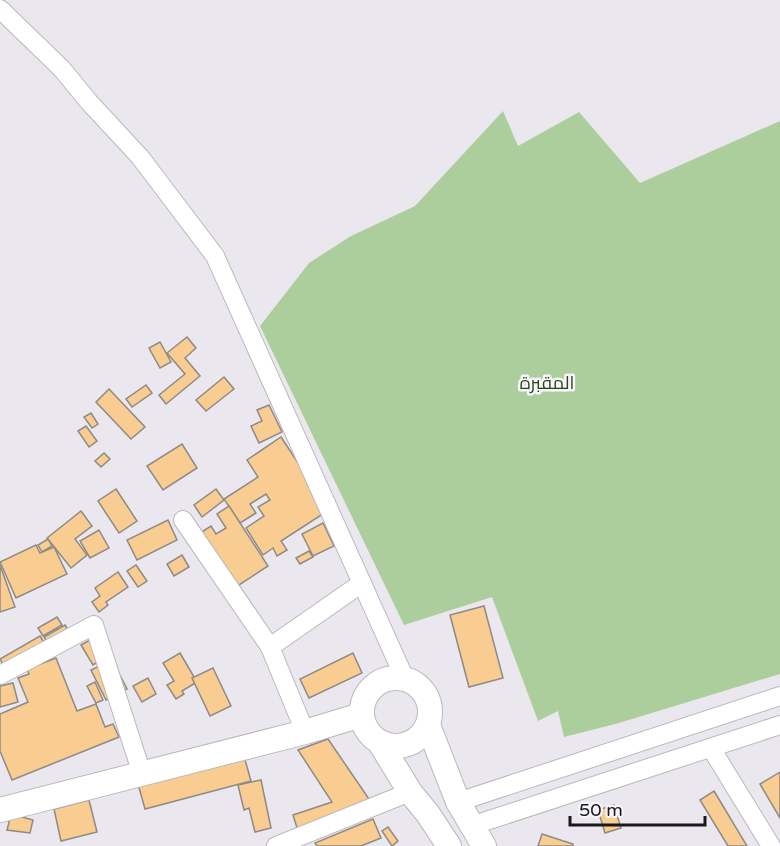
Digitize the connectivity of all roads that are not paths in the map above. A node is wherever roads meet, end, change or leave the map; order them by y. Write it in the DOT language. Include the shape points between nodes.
graph roads {
  1 [pos="0,9"];
  2 [pos="183,520"];
  3 [pos="362,583"];
  4 [pos="270,648"];
  5 [pos="0,675"];
  6 [pos="405,679"];
  7 [pos="780,696"];
  8 [pos="361,715"];
  9 [pos="428,725"];
  10 [pos="780,725"];
  11 [pos="305,732"];
  12 [pos="380,743"];
  13 [pos="711,748"];
  14 [pos="142,774"];
  15 [pos="410,792"];
  16 [pos="458,802"];
  17 [pos="0,810"];
  18 [pos="471,826"];
  19 [pos="276,846"];
  20 [pos="449,846"];
  21 [pos="484,846"];
  22 [pos="771,846"];
  1 -- 3 [label="street" via="62,69 140,157 215,256"];
  2 -- 4 [label="street"];
  3 -- 4 [label="street"];
  3 -- 6 [label="street"];
  4 -- 11 [label="street"];
  5 -- 14 [label="street" via="94,625"];
  6 -- 8 [label="main road" via="384,680 374,686 362,704"];
  6 -- 9 [label="main road" via="424,692 429,703"];
  7 -- 16 [label="street"];
  8 -- 11 [label="main road"];
  8 -- 12 [label="main road" via="370,736"];
  9 -- 12 [label="main road" via="422,735 402,747"];
  9 -- 16 [label="main road"];
  10 -- 13 [label="street"];
  11 -- 14 [label="main road"];
  12 -- 15 [label="main road"];
  13 -- 18 [label="street"];
  13 -- 22 [label="street"];
  14 -- 17 [label="main road"];
  15 -- 19 [label="street"];
  15 -- 20 [label="main road"];
  16 -- 18 [label="main road"];
  18 -- 21 [label="main road"];
}
